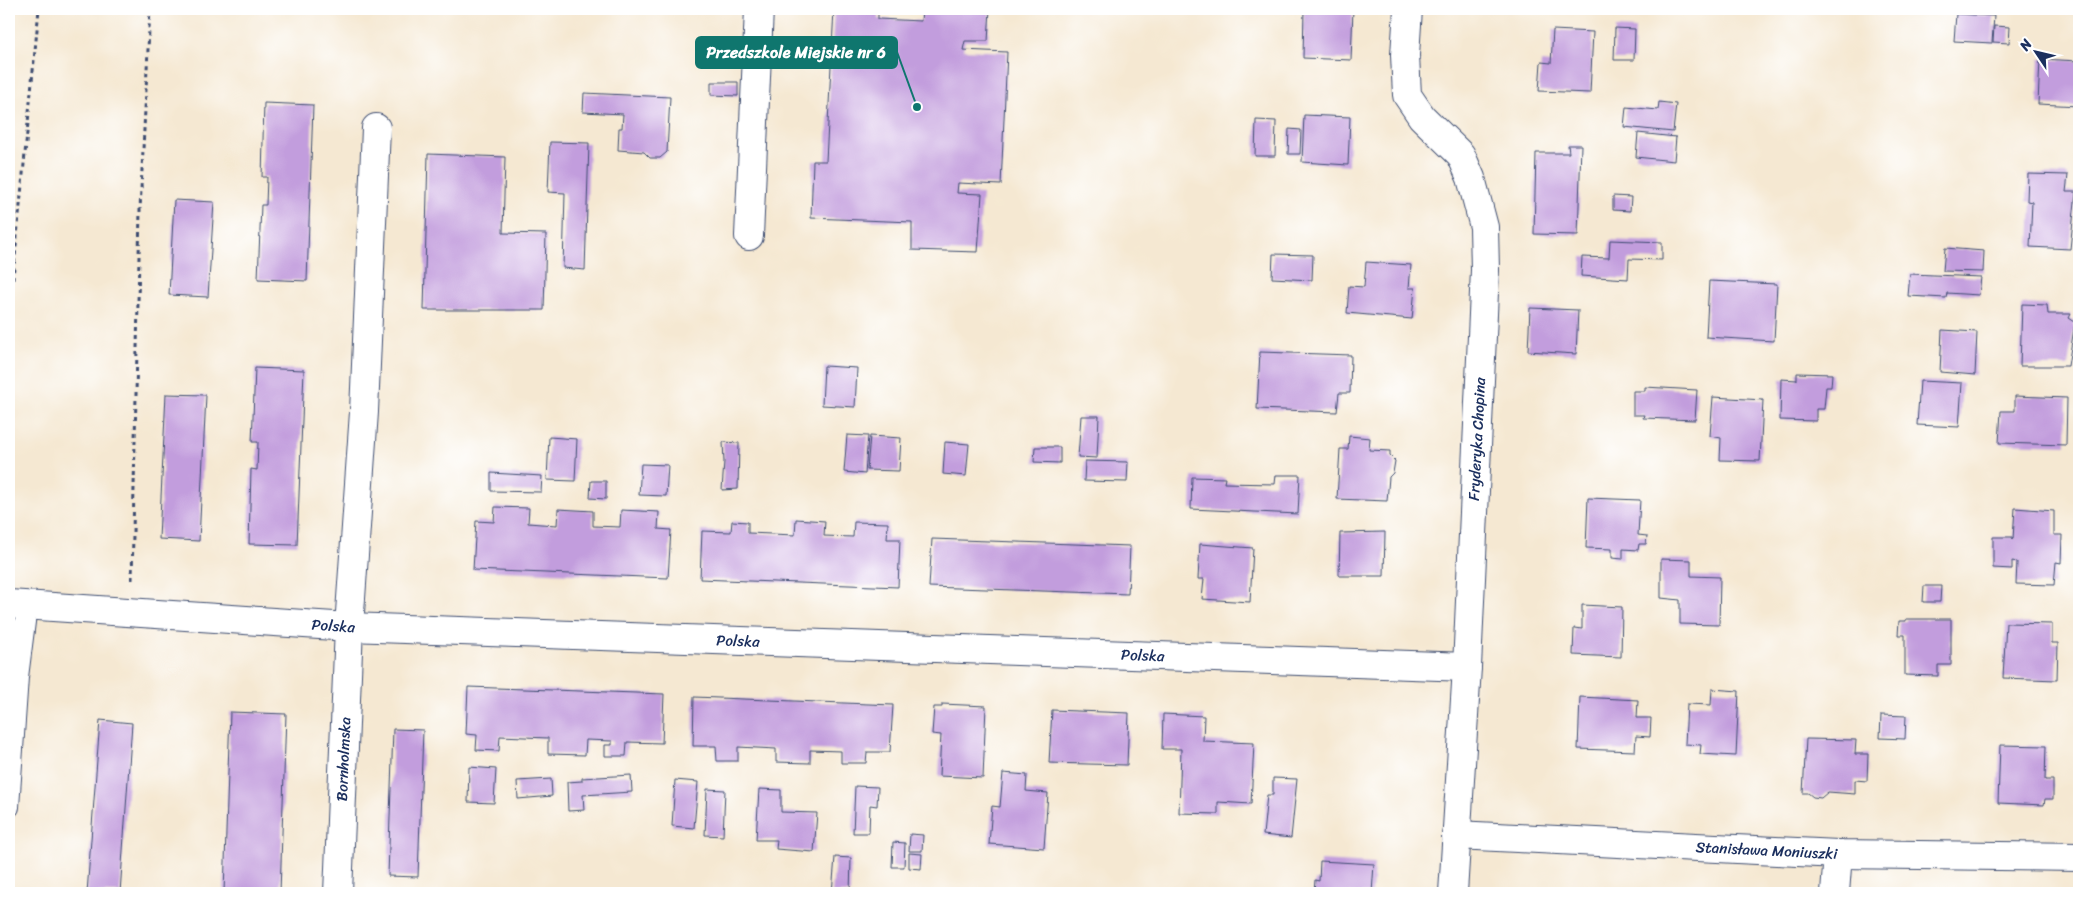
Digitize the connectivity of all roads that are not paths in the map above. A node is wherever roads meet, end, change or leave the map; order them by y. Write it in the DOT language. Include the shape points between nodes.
graph roads {
  1 [pos="758,9"];
  2 [pos="1408,9"];
  3 [pos="376,128"];
  4 [pos="749,236"];
  5 [pos="18,605"];
  6 [pos="349,627"];
  7 [pos="1467,667"];
  8 [pos="9,807"];
  9 [pos="1456,835"];
  10 [pos="1838,854"];
  11 [pos="2079,857"];
  12 [pos="338,893"];
  13 [pos="1453,893"];
  14 [pos="1835,893"];
  1 -- 4 [label="street"];
  2 -- 7 [label="street, Fryderyka Chopina" via="1407,95 1422,117 1460,155 1471,178 1484,226"];
  3 -- 6 [label="street, Bornholmska" via="364,412"];
  5 -- 6 [label="street, Polska"];
  5 -- 8 [label="lane" via="18,677"];
  6 -- 7 [label="street, Polska"];
  6 -- 12 [label="street, Bornholmska"];
  7 -- 9 [label="street, Fryderyka Chopina"];
  9 -- 10 [label="street, Stanisława Moniuszki"];
  9 -- 13 [label="street, Fryderyka Chopina"];
  10 -- 11 [label="street, Stanisława Moniuszki"];
  10 -- 14 [label="street"];
}
